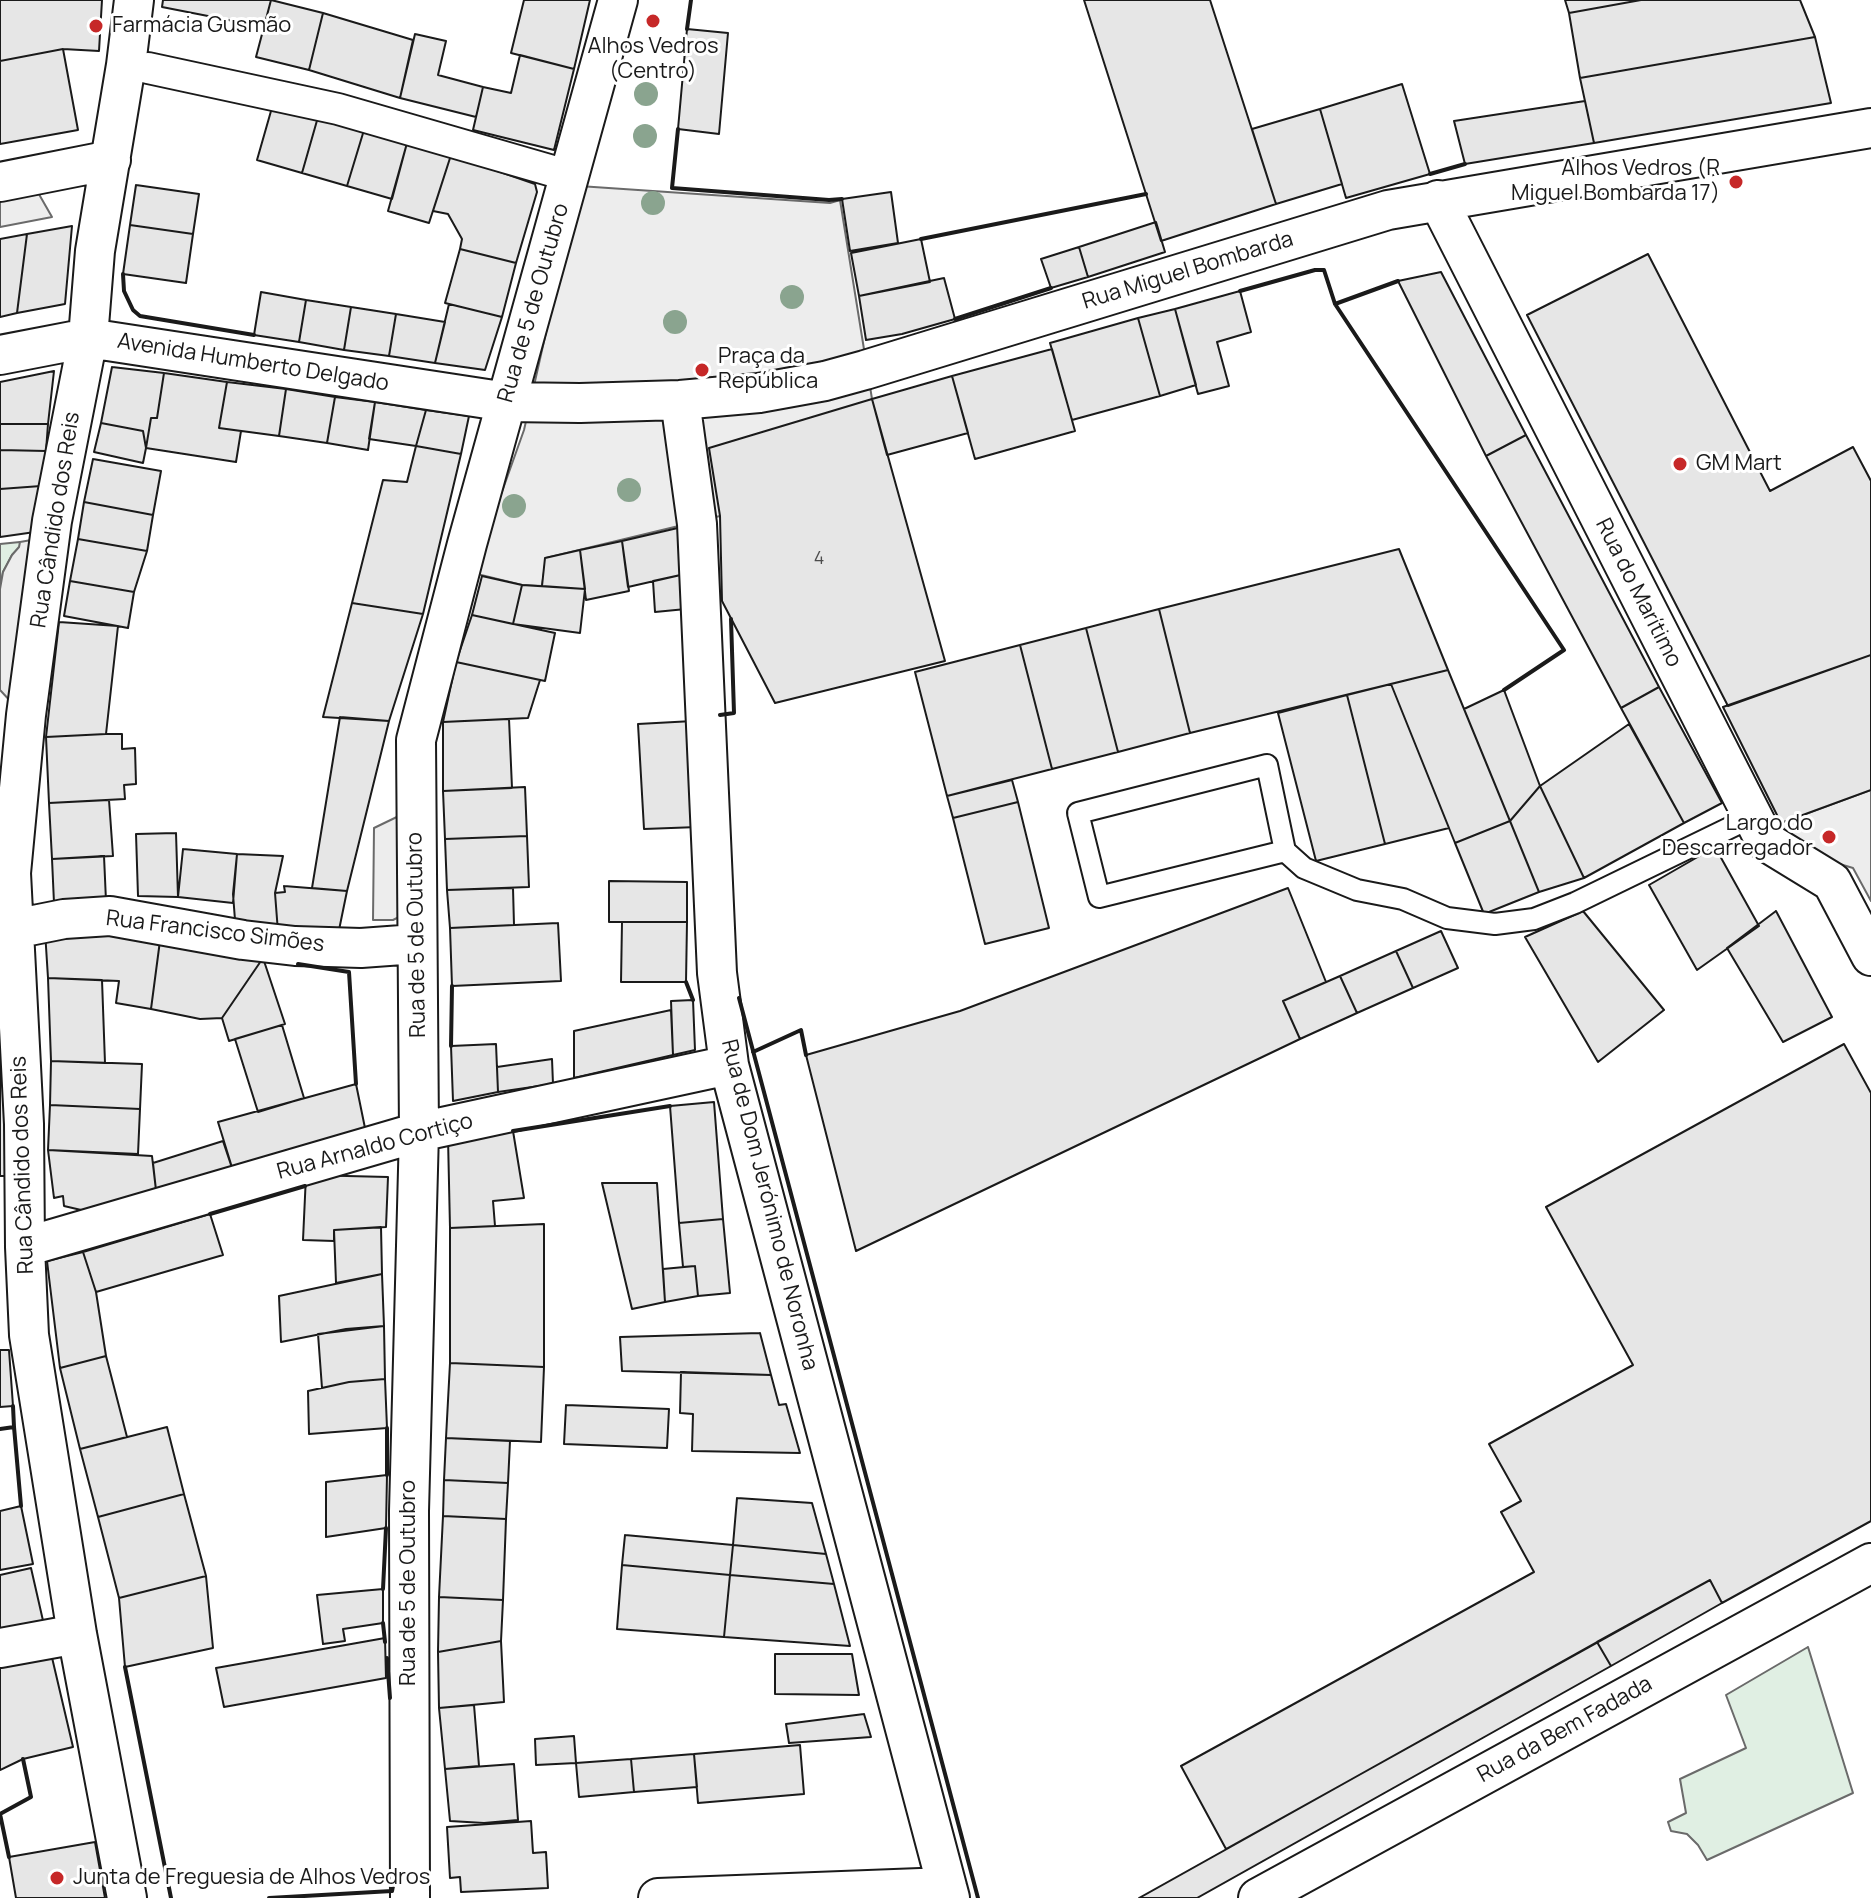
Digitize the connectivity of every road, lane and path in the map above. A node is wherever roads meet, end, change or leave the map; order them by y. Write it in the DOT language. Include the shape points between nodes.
graph roads {
  1 [pos="134,0"];
  2 [pos="618,0"];
  3 [pos="148,68"];
  4 [pos="1871,128"];
  5 [pos="111,160"];
  6 [pos="556,172"];
  7 [pos="0,182"];
  8 [pos="1438,200"];
  9 [pos="88,338"];
  10 [pos="0,355"];
  11 [pos="680,400"];
  12 [pos="507,402"];
  13 [pos="1752,817"];
  14 [pos="8,834"];
  15 [pos="1285,851"];
  16 [pos="14,929"];
  17 [pos="416,944"];
  18 [pos="1871,956"];
  19 [pos="729,1065"];
  20 [pos="419,1132"];
  21 [pos="25,1247"];
  22 [pos="14,1336"];
  23 [pos="1871,1563"];
  24 [pos="77,1634"];
  25 [pos="0,1648"];
  26 [pos="948,1892"];
  27 [pos="127,1898"];
  28 [pos="410,1898"];
  29 [pos="658,1898"];
  30 [pos="1258,1898"];
  1 -- 5 [label="street, Rua Cândido dos Reis"];
  2 -- 12 [label="street, Rua de 5 de Outubro"];
  3 -- 6 [label="street" via="338,109"];
  4 -- 8 [label="street, Rua Miguel Bombarda"];
  5 -- 7 [label="street"];
  5 -- 9 [label="street, Rua Cândido dos Reis" via="95,251"];
  8 -- 11 [label="street, Rua Miguel Bombarda" via="1388,210 825,381"];
  8 -- 13 [label="street, Rua do Marítimo"];
  9 -- 10 [label="street, Avenida Humberto Delgado"];
  9 -- 12 [label="street, Avenida Humberto Delgado"];
  9 -- 14 [label="street, Rua Cândido dos Reis" via="52,521"];
  11 -- 12 [label="street, Rua Miguel Bombarda"];
  11 -- 19 [label="street, Rua de Dom Jerónimo de Noronha" via="697,524 717,973"];
  12 -- 17 [label="street, Rua de 5 de Outubro" via="416,740"];
  13 -- 15 [label="lane" via="1575,903 1534,919 1495,924 1447,918 1403,899 1357,890 1304,868"];
  13 -- 18 [label="street, Rua do Marítimo" via="1765,841 1832,882"];
  14 -- 16 [label="street, Rua Cândido dos Reis"];
  15 -- 15 [label="lane" via="1267,765 1078,813 1099,897"];
  16 -- 17 [label="street, Rua Francisco Simões" via="110,916 295,946"];
  16 -- 21 [label="street, Rua Cândido dos Reis"];
  17 -- 20 [label="street, Rua de 5 de Outubro"];
  19 -- 20 [label="street, Rua Arnaldo Cortiço"];
  19 -- 26 [label="street, Rua de Dom Jerónimo de Noronha"];
  20 -- 21 [label="street, Rua Arnaldo Cortiço"];
  20 -- 28 [label="street, Rua de 5 de Outubro" via="409,1511"];
  21 -- 22 [label="street, Rua Cândido dos Reis"];
  22 -- 24 [label="street, Rua Cândido dos Reis"];
  23 -- 30 [label="street, Rua da Bem Fadada"];
  24 -- 25 [label="street"];
  24 -- 27 [label="street, Rua Cândido dos Reis"];
  26 -- 29 [label="street"];
}
